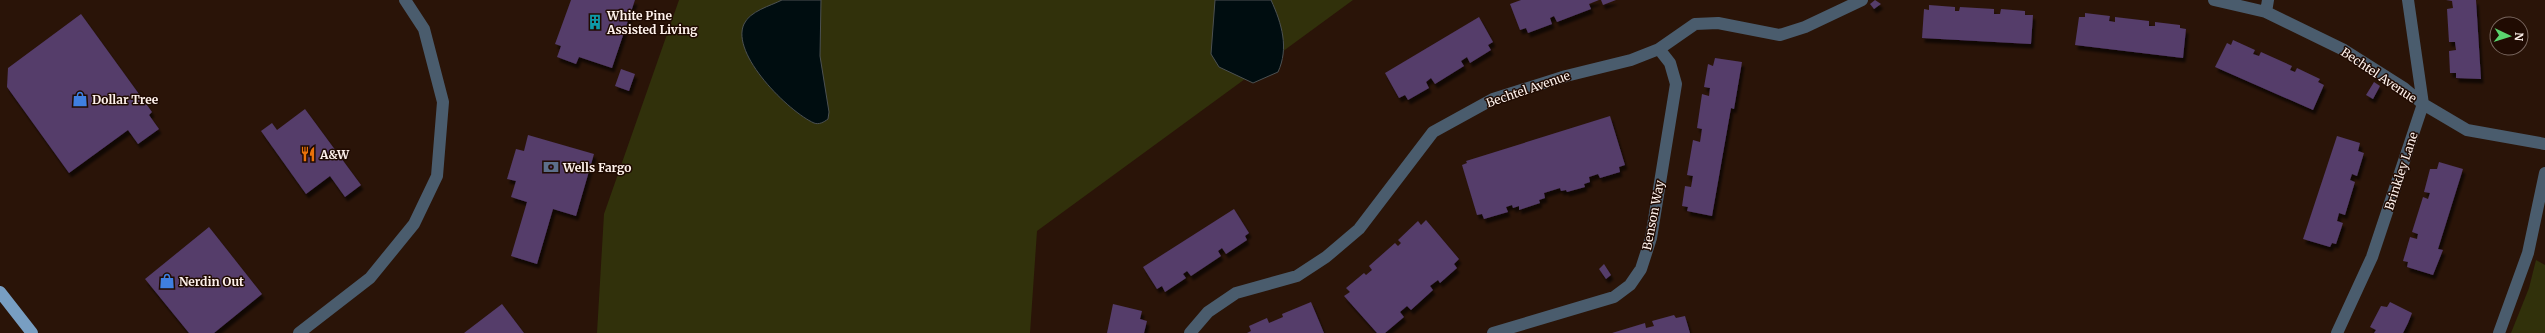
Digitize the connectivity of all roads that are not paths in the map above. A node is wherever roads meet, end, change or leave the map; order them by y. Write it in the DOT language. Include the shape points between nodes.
graph roads {
  1 [pos="405,0"];
  2 [pos="1862,0"];
  3 [pos="2214,0"];
  4 [pos="2268,0"];
  5 [pos="2408,0"];
  6 [pos="2266,12"];
  7 [pos="1659,49"];
  8 [pos="2423,104"];
  9 [pos="2545,144"];
  10 [pos="2545,173"];
  11 [pos="0,292"];
  12 [pos="32,333"];
  13 [pos="299,333"];
  14 [pos="1190,333"];
  15 [pos="1493,333"];
  16 [pos="2337,333"];
  17 [pos="2499,333"];
  1 -- 13 [label="street" via="424,29 443,102 437,176 414,224 370,278"];
  2 -- 7 [label="street, Bechtel Avenue" via="1805,27 1780,35 1718,22 1695,24"];
  3 -- 6 [label="street, Bechtel Avenue"];
  4 -- 6 [label="street"];
  5 -- 8 [label="street, Brinkley Lane"];
  6 -- 8 [label="street, Bechtel Avenue" via="2344,50 2404,88"];
  7 -- 14 [label="street, Bechtel Avenue" via="1631,60 1566,76 1492,99 1433,132 1359,229 1326,257 1297,276 1236,293 1208,312"];
  7 -- 15 [label="street, Benson Way" via="1670,63 1676,84 1651,238 1641,269 1630,285 1614,298"];
  8 -- 9 [label="street, Bechtel Avenue" via="2467,130"];
  8 -- 16 [label="street, Brinkley Lane" via="2372,257"];
  10 -- 17 [label="street" via="2528,253"];
  11 -- 12 [label="main road"];
}
